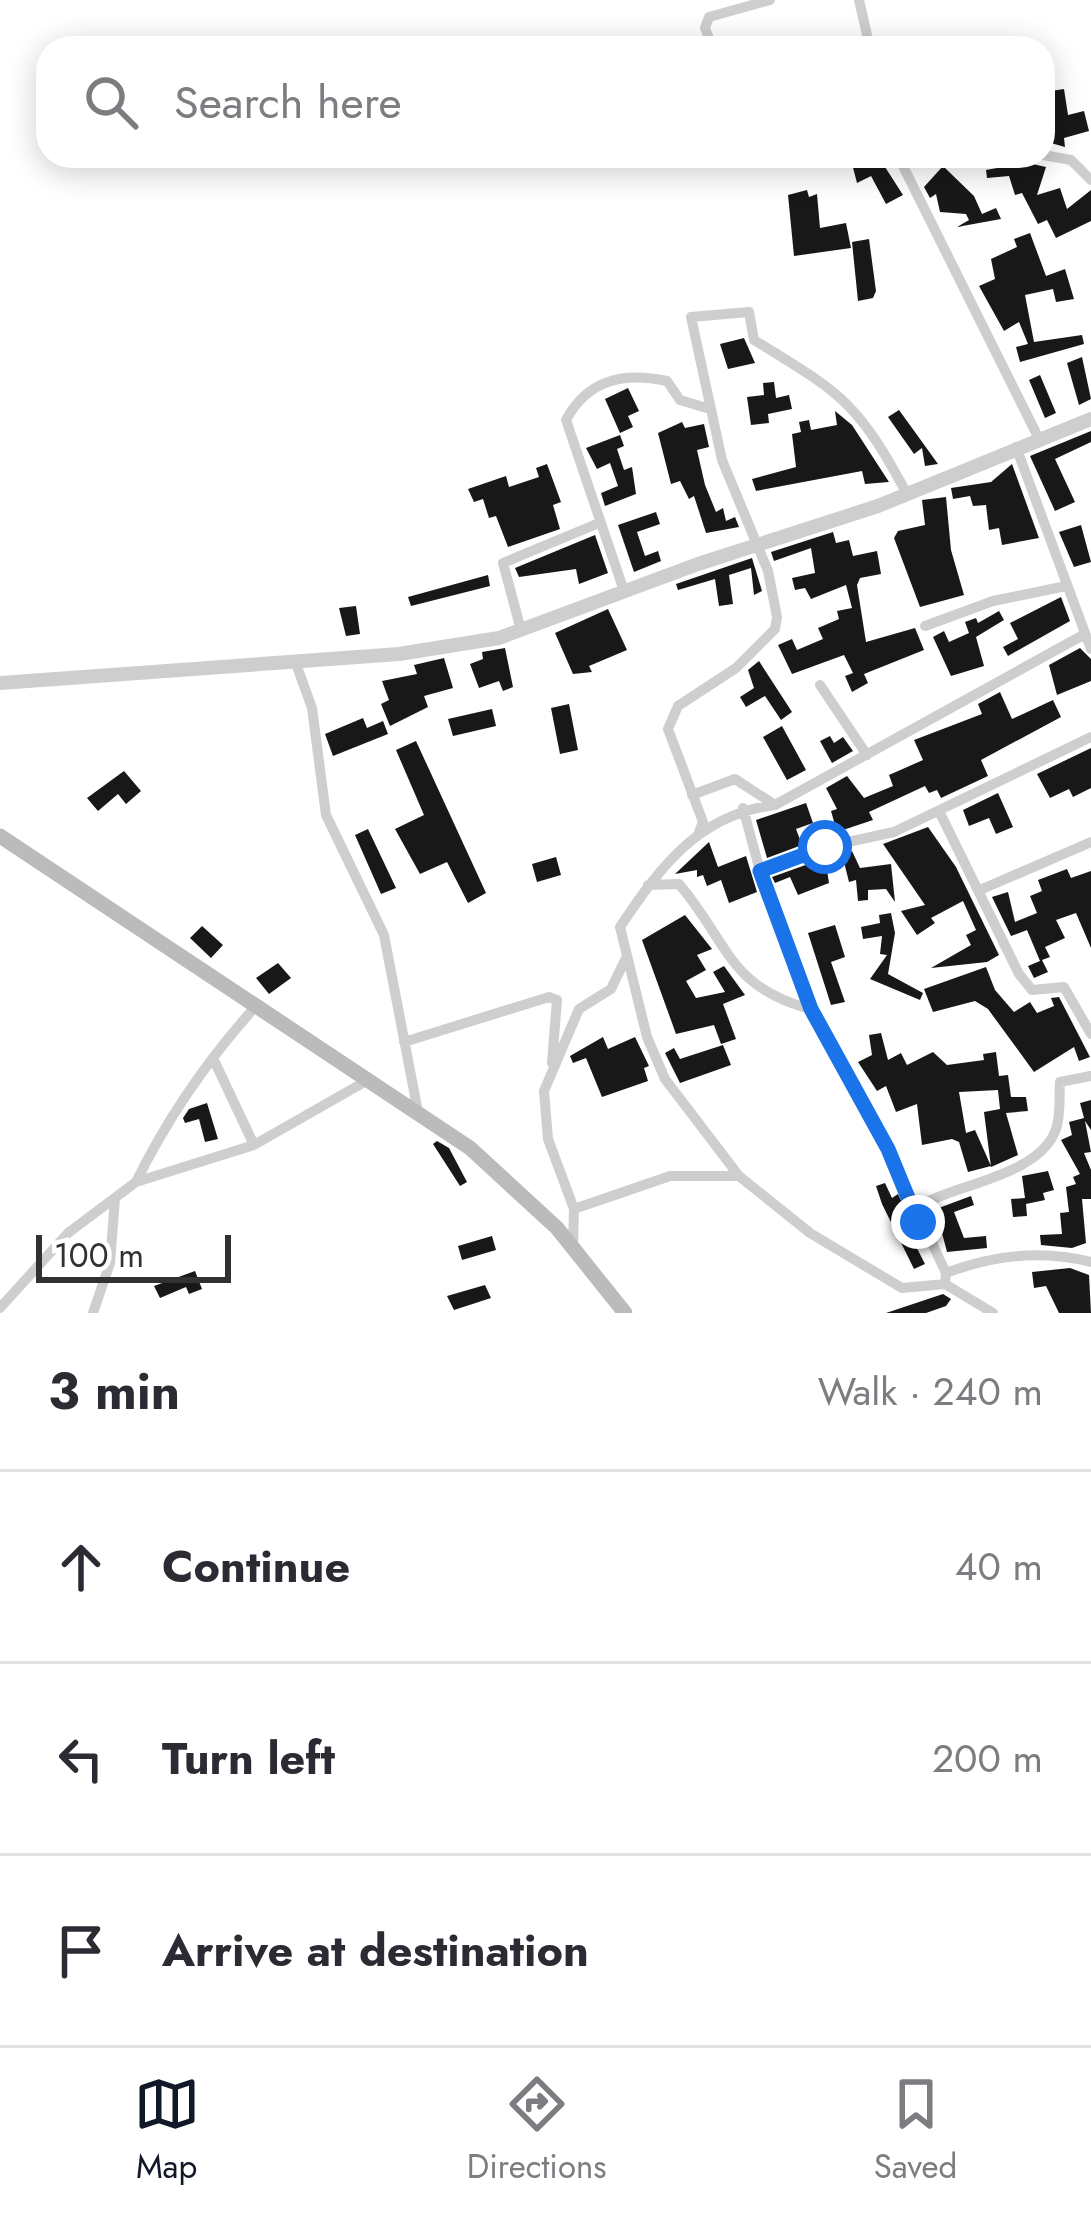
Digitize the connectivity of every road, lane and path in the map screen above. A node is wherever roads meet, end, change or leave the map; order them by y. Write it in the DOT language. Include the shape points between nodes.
graph roads {
  1 [pos="770,0"];
  2 [pos="859,0"];
  3 [pos="708,36"];
  4 [pos="867,36"];
  5 [pos="1055,157"];
  6 [pos="904,168"];
  7 [pos="1091,181"];
  8 [pos="710,409"];
  9 [pos="1091,419"];
  10 [pos="1038,437"];
  11 [pos="1016,447"];
  12 [pos="908,494"];
  13 [pos="599,523"];
  14 [pos="756,544"];
  15 [pos="1066,586"];
  16 [pos="624,592"];
  17 [pos="925,626"];
  18 [pos="520,630"];
  19 [pos="1084,634"];
  20 [pos="1091,649"];
  21 [pos="295,661"];
  22 [pos="0,683"];
  23 [pos="820,685"];
  24 [pos="1091,737"];
  25 [pos="867,755"];
  26 [pos="692,795"];
  27 [pos="775,805"];
  28 [pos="743,808"];
  29 [pos="939,811"];
  30 [pos="697,834"];
  31 [pos="0,836"];
  32 [pos="1091,842"];
  33 [pos="760,871"];
  34 [pos="648,885"];
  35 [pos="980,890"];
  36 [pos="626,958"];
  37 [pos="256,1006"];
  38 [pos="811,1009"];
  39 [pos="1091,1034"];
  40 [pos="404,1042"];
  41 [pos="213,1058"];
  42 [pos="552,1068"];
  43 [pos="1091,1076"];
  44 [pos="368,1080"];
  45 [pos="418,1112"];
  46 [pos="254,1145"];
  47 [pos="739,1176"];
  48 [pos="136,1182"];
  49 [pos="115,1198"];
  50 [pos="574,1209"];
  51 [pos="913,1210"];
  52 [pos="573,1246"];
  53 [pos="1091,1262"];
  54 [pos="945,1278"];
  55 [pos="0,1308"];
  56 [pos="93,1313"];
  57 [pos="625,1313"];
  58 [pos="993,1313"];
  1 -- 3 [label="street" via="710,17"];
  2 -- 4 [label="street"];
  5 -- 7 [label="street" via="1072,160"];
  6 -- 10 [label="street"];
  8 -- 12 [label="street" via="691,317 748,313 754,340 837,390 873,430"];
  8 -- 13 [label="street" via="680,400 667,381 638,375 599,383 576,401 566,420"];
  8 -- 14 [label="street"];
  9 -- 10 [label="street"];
  10 -- 11 [label="street"];
  11 -- 12 [label="street"];
  11 -- 15 [label="street"];
  12 -- 14 [label="street"];
  13 -- 16 [label="street"];
  13 -- 18 [label="street" via="503,562"];
  14 -- 16 [label="street"];
  14 -- 26 [label="street" via="775,629 736,668 678,706 668,729"];
  15 -- 17 [label="street"];
  15 -- 19 [label="street"];
  16 -- 18 [label="street"];
  18 -- 21 [label="street" via="400,654"];
  19 -- 20 [label="street"];
  19 -- 25 [label="street"];
  21 -- 22 [label="street"];
  21 -- 40 [label="street" via="312,708 326,815 377,914"];
  23 -- 25 [label="street"];
  24 -- 29 [label="street"];
  25 -- 27 [label="street"];
  26 -- 27 [label="street" via="735,779"];
  26 -- 30 [label="street" via="703,822"];
  27 -- 28 [label="street"];
  28 -- 30 [label="street"];
  28 -- 33 [label="street"];
  29 -- 33 [label="street"];
  29 -- 35 [label="street"];
  30 -- 34 [label="street"];
  31 -- 37 [label="main road"];
  32 -- 35 [label="street"];
  33 -- 38 [label="street"];
  34 -- 36 [label="street" via="620,927"];
  34 -- 38 [label="street" via="680,884 740,973 759,991"];
  35 -- 39 [label="street" via="1019,974 1032,990 1064,987"];
  36 -- 42 [label="street" via="610,989 578,1009"];
  36 -- 47 [label="street" via="665,1079"];
  37 -- 41 [label="street"];
  37 -- 44 [label="main road"];
  38 -- 51 [label="street"];
  40 -- 42 [label="street" via="549,998 557,1000"];
  40 -- 45 [label="street"];
  41 -- 46 [label="street"];
  41 -- 48 [label="street"];
  42 -- 50 [label="street" via="544,1118"];
  43 -- 51 [label="street" via="1060,1082 1058,1127 1048,1144 1005,1174"];
  44 -- 45 [label="main road"];
  44 -- 46 [label="street"];
  45 -- 52 [label="main road" via="485,1161"];
  46 -- 48 [label="street"];
  47 -- 50 [label="street" via="670,1176"];
  47 -- 54 [label="street" via="810,1233 902,1288"];
  48 -- 49 [label="street"];
  49 -- 55 [label="street" via="68,1233"];
  49 -- 56 [label="street" via="110,1263"];
  50 -- 52 [label="street"];
  51 -- 54 [label="street"];
  52 -- 57 [label="main road"];
  53 -- 54 [label="street" via="992,1256"];
  54 -- 58 [label="street"];
}
